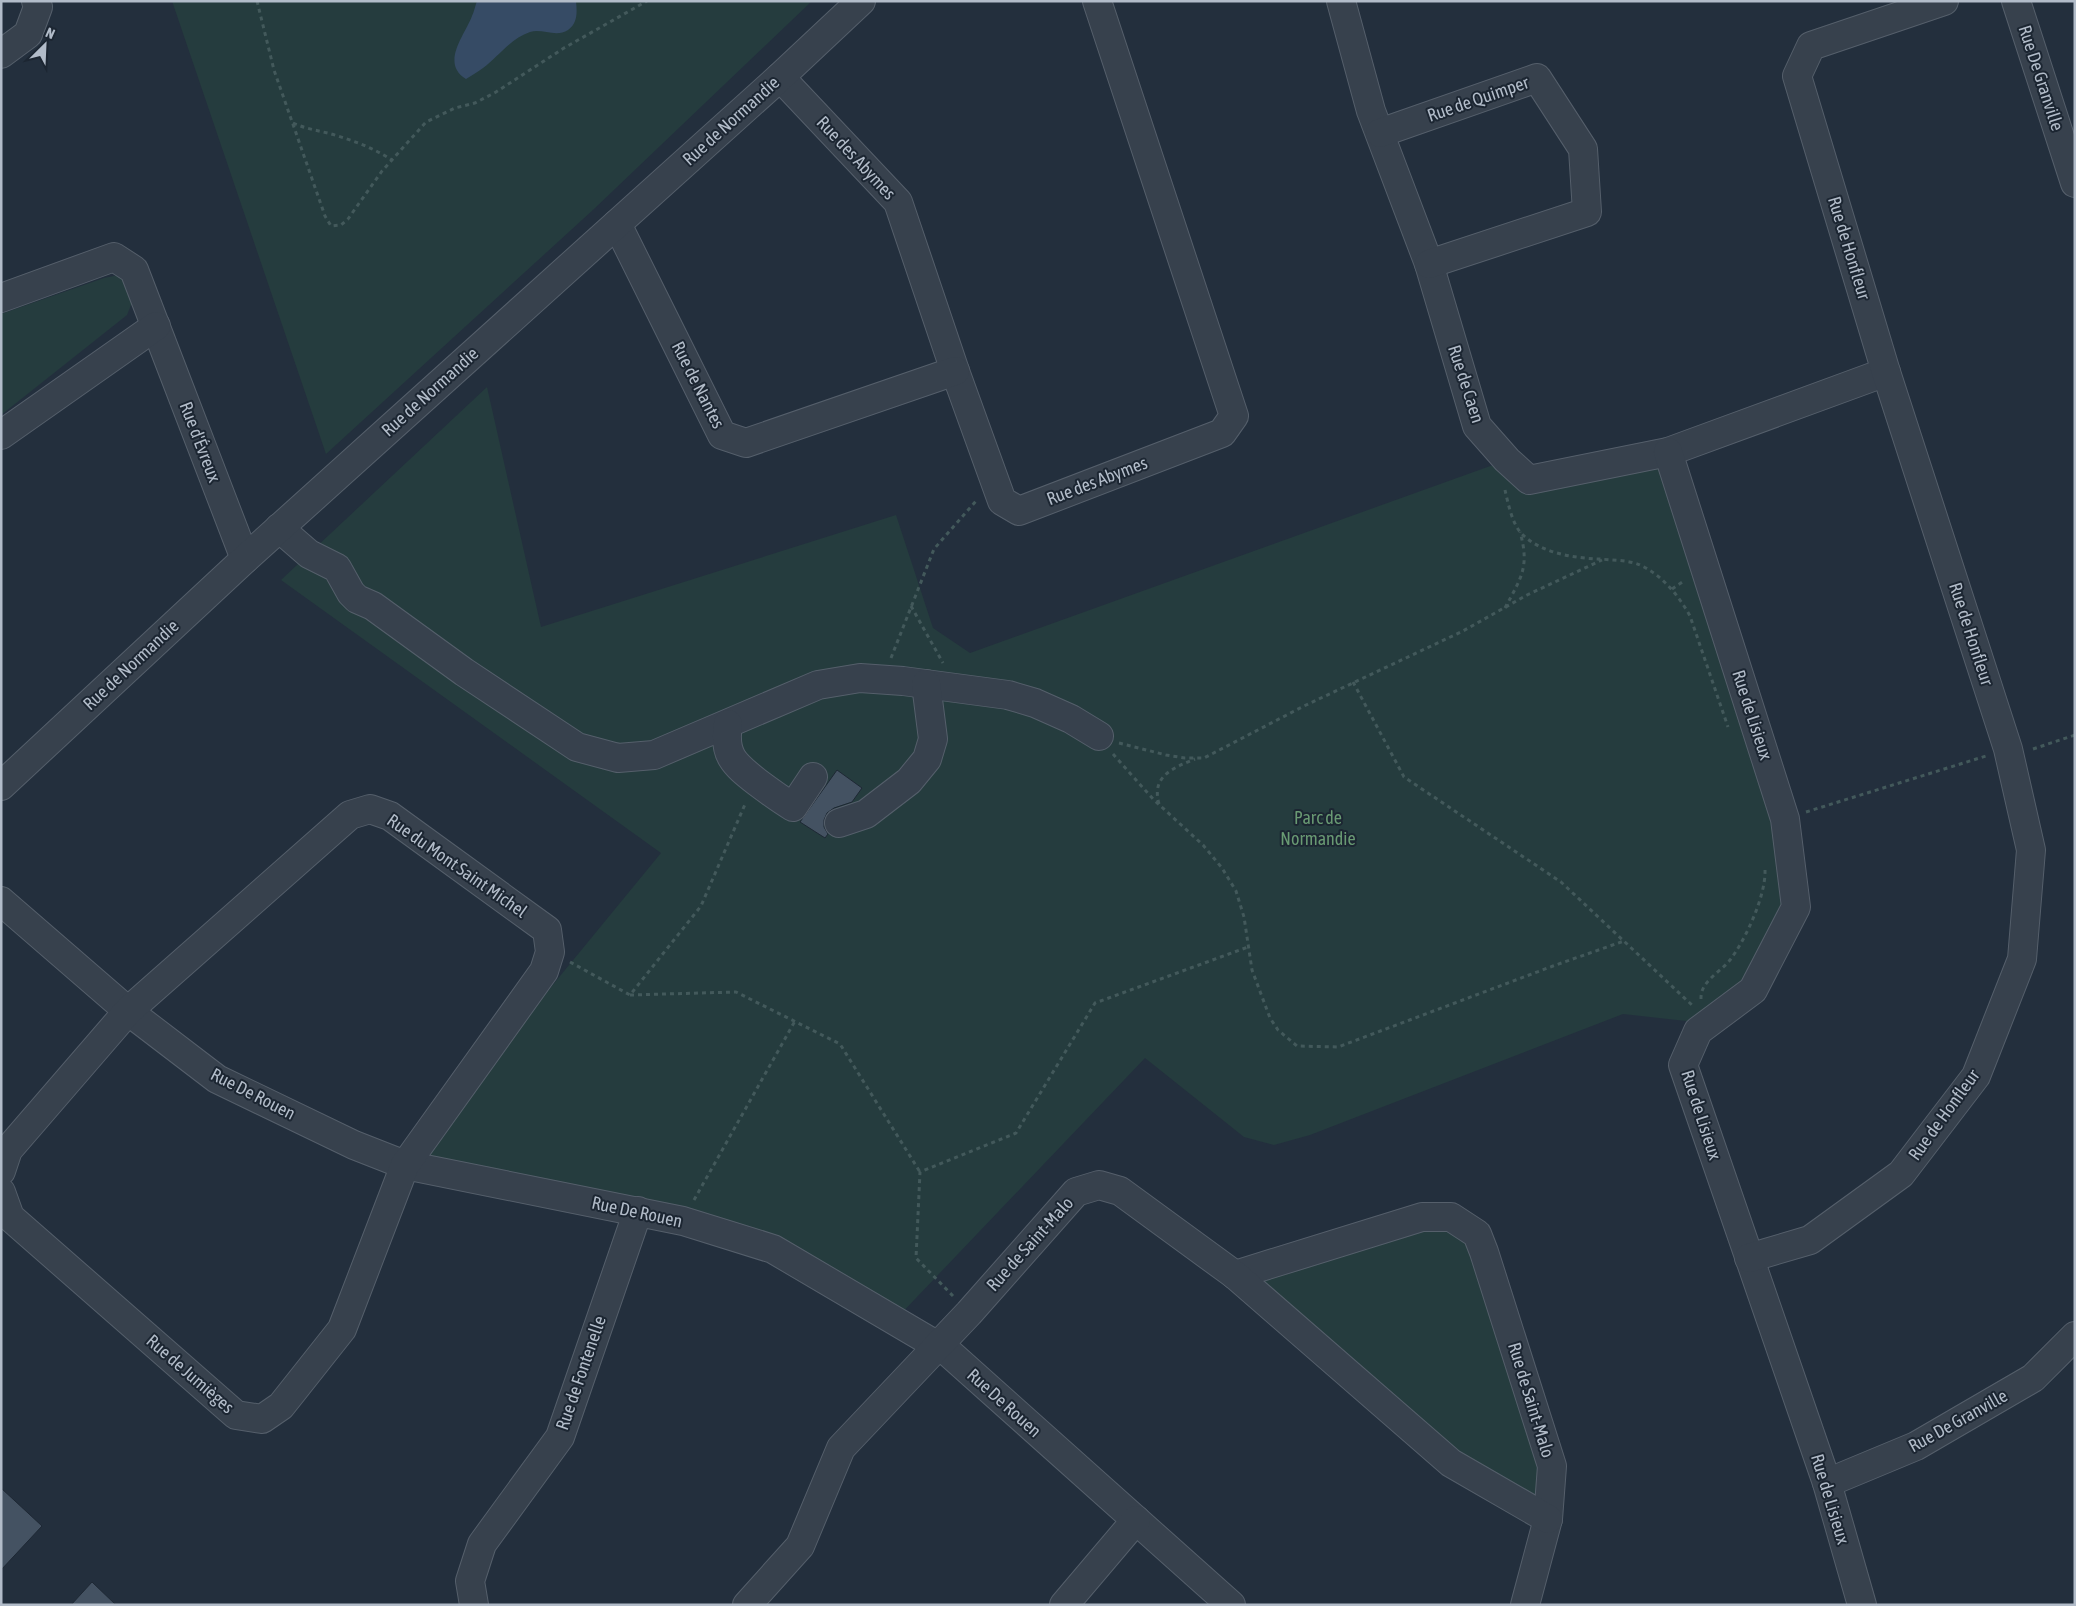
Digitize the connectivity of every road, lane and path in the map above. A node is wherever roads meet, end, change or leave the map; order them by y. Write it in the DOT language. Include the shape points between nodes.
graph roads {
  1 [pos="36,1"];
  2 [pos="257,1"];
  3 [pos="647,1"];
  4 [pos="861,1"];
  5 [pos="1097,1"];
  6 [pos="1341,1"];
  7 [pos="1944,1"];
  8 [pos="2016,1"];
  9 [pos="1,54"];
  10 [pos="780,77"];
  11 [pos="293,123"];
  12 [pos="1380,133"];
  13 [pos="392,160"];
  14 [pos="2075,183"];
  15 [pos="616,224"];
  16 [pos="1429,264"];
  17 [pos="1,298"];
  18 [pos="156,326"];
  19 [pos="955,371"];
  20 [pos="1886,372"];
  21 [pos="1,435"];
  22 [pos="1668,452"];
  23 [pos="1507,460"];
  24 [pos="994,479"];
  25 [pos="279,528"];
  26 [pos="1520,532"];
  27 [pos="245,559"];
  28 [pos="1602,560"];
  29 [pos="911,606"];
  30 [pos="1504,608"];
  31 [pos="882,680"];
  32 [pos="1353,682"];
  33 [pos="926,684"];
  34 [pos="957,688"];
  35 [pos="728,724"];
  36 [pos="1729,728"];
  37 [pos="2075,735"];
  38 [pos="1099,736"];
  39 [pos="2009,753"];
  40 [pos="1198,758"];
  41 [pos="813,777"];
  42 [pos="755,780"];
  43 [pos="1,786"];
  44 [pos="1159,805"];
  45 [pos="1785,819"];
  46 [pos="839,823"];
  47 [pos="1766,862"];
  48 [pos="1,900"];
  49 [pos="1624,941"];
  50 [pos="1248,947"];
  51 [pos="550,952"];
  52 [pos="630,995"];
  53 [pos="128,1012"];
  54 [pos="795,1021"];
  55 [pos="1710,1022"];
  56 [pos="405,1165"];
  57 [pos="1,1171"];
  58 [pos="920,1172"];
  59 [pos="1,1192"];
  60 [pos="638,1211"];
  61 [pos="683,1221"];
  62 [pos="1749,1258"];
  63 [pos="1235,1275"];
  64 [pos="969,1313"];
  65 [pos="2075,1336"];
  66 [pos="938,1346"];
  67 [pos="1827,1483"];
  68 [pos="1548,1519"];
  69 [pos="1136,1520"];
  70 [pos="474,1605"];
  71 [pos="747,1605"];
  72 [pos="1064,1605"];
  73 [pos="1231,1605"];
  74 [pos="1525,1605"];
  75 [pos="1862,1605"];
  1 -- 9 [label="street" via="38,6 28,34"];
  2 -- 11 [label="path" via="274,70"];
  3 -- 13 [label="path" via="577,40 496,92 426,122"];
  4 -- 10 [label="street, Rue de Normandie"];
  5 -- 24 [label="street, Rue des Abymes" via="1234,416 1222,433 1019,510 1002,501"];
  6 -- 12 [label="street, Rue de Caen"];
  7 -- 20 [label="street, Rue de Honfleur" via="1811,46 1797,76"];
  8 -- 14 [label="street, Rue De Granville"];
  10 -- 15 [label="street, Rue de Normandie"];
  10 -- 19 [label="street, Rue des Abymes" via="898,202"];
  11 -- 13 [label="path" via="363,145"];
  11 -- 13 [label="path" via="330,226 341,225 348,219"];
  12 -- 16 [label="street, Rue de Caen"];
  12 -- 16 [label="street, Rue de Quimper" via="1536,78 1583,149 1586,212"];
  15 -- 19 [label="street, Rue de Nantes" via="722,435 746,443"];
  15 -- 25 [label="street, Rue de Normandie"];
  16 -- 23 [label="street, Rue de Caen" via="1477,426"];
  17 -- 18 [label="street, Rue d'Évreux" via="114,257 134,270"];
  18 -- 21 [label="street"];
  18 -- 27 [label="street, Rue d'Évreux"];
  19 -- 24 [label="street, Rue des Abymes"];
  20 -- 22 [label="street, Rue de Caen"];
  20 -- 39 [label="street, Rue de Honfleur"];
  22 -- 23 [label="street, Rue de Caen" via="1530,480"];
  22 -- 45 [label="street, Rue de Lisieux"];
  23 -- 26 [label="path" via="1504,484"];
  24 -- 29 [label="path" via="934,550"];
  25 -- 27 [label="street, Rue de Normandie"];
  25 -- 35 [label="street" via="309,554 337,568 357,599 373,606 464,672 577,747 618,758 654,755"];
  26 -- 28 [label="path" via="1531,541 1563,554"];
  26 -- 30 [label="path" via="1526,559 1520,579"];
  27 -- 43 [label="street, Rue de Normandie"];
  28 -- 30 [label="path"];
  28 -- 36 [label="path" via="1640,564 1660,578 1682,601"];
  29 -- 31 [label="path"];
  29 -- 34 [label="path"];
  30 -- 32 [label="path" via="1463,631"];
  31 -- 33 [label="street"];
  31 -- 35 [label="street" via="860,678 818,685"];
  32 -- 40 [label="path" via="1204,758"];
  32 -- 49 [label="path" via="1404,777 1561,882"];
  33 -- 34 [label="street"];
  33 -- 46 [label="street" via="932,739 927,759 909,781 866,814"];
  34 -- 38 [label="street" via="1008,695 1035,703"];
  35 -- 42 [label="street" via="729,752 737,766"];
  37 -- 39 [label="path"];
  38 -- 40 [label="path" via="1166,755"];
  38 -- 44 [label="path"];
  39 -- 45 [label="path"];
  39 -- 62 [label="street, Rue de Honfleur" via="2031,850 2022,959 1976,1076 1901,1174 1810,1240"];
  40 -- 44 [label="path" via="1166,773 1158,784 1156,795"];
  41 -- 42 [label="street" via="792,807"];
  42 -- 52 [label="path" via="701,906"];
  44 -- 50 [label="path" via="1203,845 1222,868 1236,891"];
  45 -- 55 [label="street, Rue de Lisieux" via="1796,907 1753,990"];
  47 -- 55 [label="path" via="1763,894 1740,944 1730,960 1702,989 1701,997"];
  48 -- 53 [label="street, Rue De Rouen"];
  49 -- 50 [label="path" via="1338,1047 1297,1046 1278,1030 1262,999"];
  49 -- 55 [label="path"];
  50 -- 58 [label="path" via="1095,1003 1016,1133"];
  51 -- 52 [label="path"];
  51 -- 53 [label="street, Rue du Mont Saint Michel" via="547,930 390,816 370,809 350,815"];
  51 -- 56 [label="street" via="544,971"];
  52 -- 54 [label="path" via="736,992"];
  53 -- 56 [label="street, Rue De Rouen" via="217,1079 354,1145"];
  53 -- 57 [label="street" via="8,1150"];
  54 -- 58 [label="path" via="840,1044"];
  54 -- 61 [label="path"];
  55 -- 62 [label="street, Rue de Lisieux" via="1698,1031 1683,1065"];
  56 -- 59 [label="street, Rue de Jumièges" via="342,1329 281,1406 262,1418 236,1415 10,1217"];
  56 -- 60 [label="street, Rue De Rouen"];
  58 -- 64 [label="path" via="916,1258"];
  60 -- 61 [label="street, Rue De Rouen"];
  60 -- 70 [label="street, Rue de Fontenelle" via="560,1437 482,1544 470,1581"];
  61 -- 66 [label="street, Rue De Rouen" via="773,1249"];
  62 -- 67 [label="street, Rue de Lisieux"];
  63 -- 64 [label="street, Rue de Saint-Malo" via="1120,1191 1099,1185 1076,1192"];
  63 -- 68 [label="street, Rue de Saint-Malo" via="1451,1463"];
  63 -- 68 [label="street, Rue de Saint-Malo" via="1422,1217 1451,1217 1477,1234 1552,1466"];
  64 -- 66 [label="street, Rue de Saint-Malo"];
  65 -- 67 [label="street, Rue De Granville" via="2033,1378 1916,1446"];
  66 -- 69 [label="street, Rue De Rouen"];
  66 -- 71 [label="street" via="841,1448 800,1546"];
  67 -- 75 [label="street, Rue de Lisieux"];
  68 -- 74 [label="street"];
  69 -- 72 [label="street"];
  69 -- 73 [label="street, Rue De Rouen"];
}
